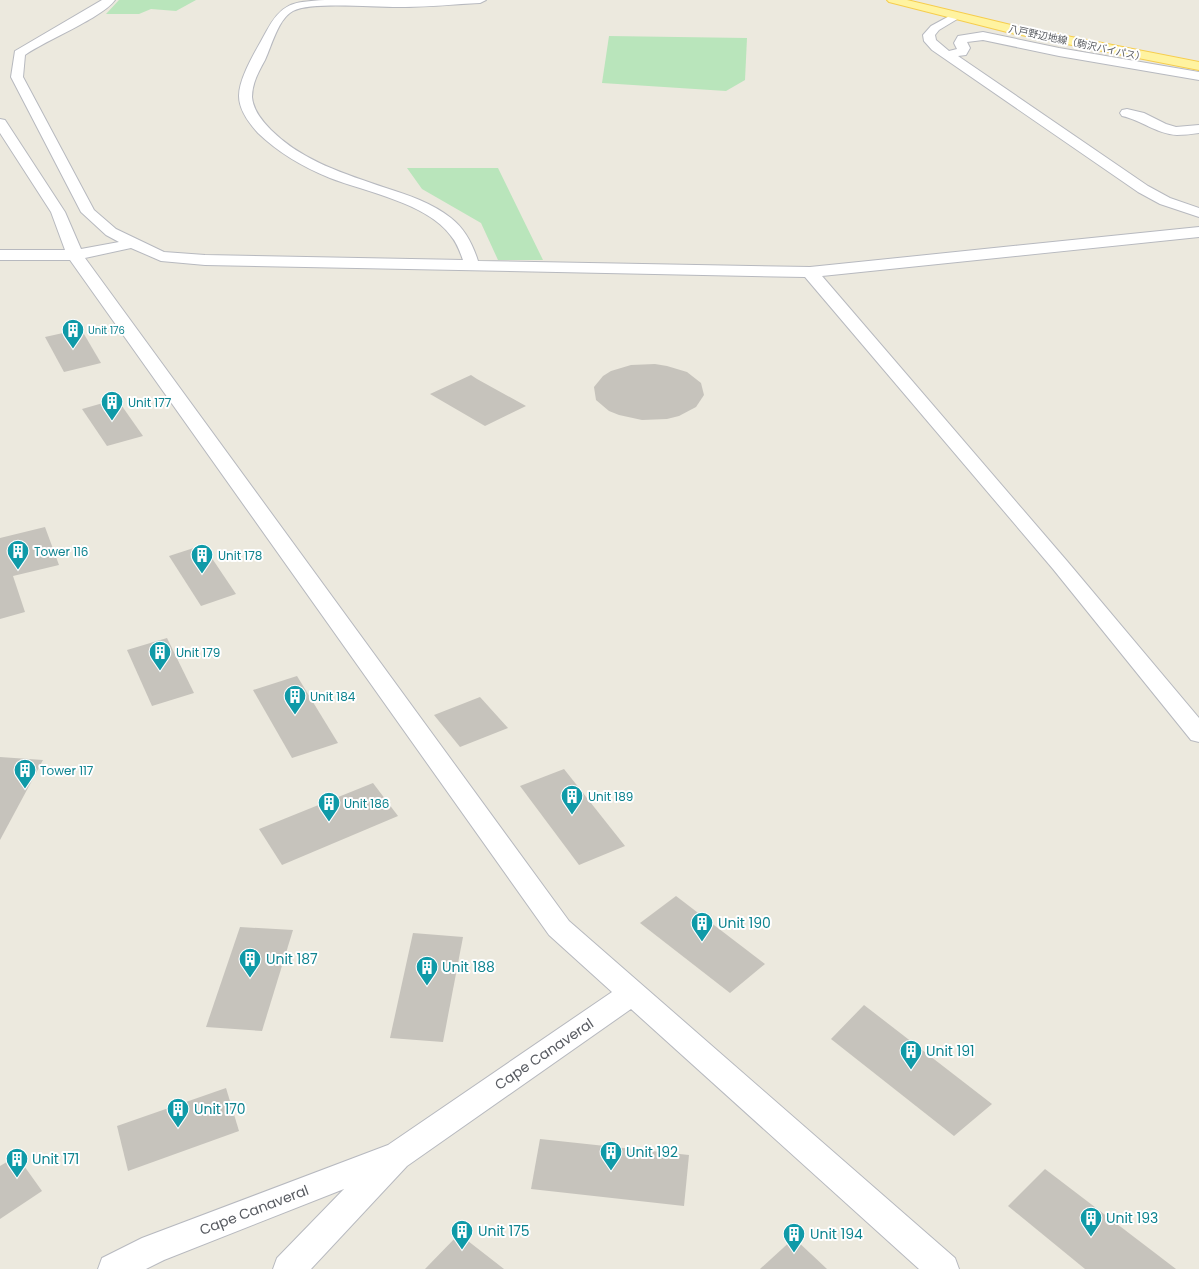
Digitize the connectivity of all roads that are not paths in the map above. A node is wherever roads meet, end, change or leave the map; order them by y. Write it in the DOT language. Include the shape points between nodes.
graph roads {
  1 [pos="109,0"];
  2 [pos="480,0"];
  3 [pos="893,0"];
  4 [pos="955,16"];
  5 [pos="946,55"];
  6 [pos="1199,66"];
  7 [pos="1199,76"];
  8 [pos="1127,113"];
  9 [pos="0,123"];
  10 [pos="1199,129"];
  11 [pos="1199,213"];
  12 [pos="1199,232"];
  13 [pos="131,243"];
  14 [pos="0,254"];
  15 [pos="75,255"];
  16 [pos="472,265"];
  17 [pos="810,272"];
  18 [pos="1199,734"];
  19 [pos="632,994"];
  20 [pos="396,1156"];
  21 [pos="114,1269"];
  22 [pos="289,1269"];
  23 [pos="942,1269"];
  1 -- 13 [label="street" via="98,10 33,43 19,54 17,77 88,212 111,232"];
  2 -- 16 [label="street" via="405,4 317,4 289,8 283,13 268,40 248,81 245,93 248,108 255,122 286,150 318,168 405,200 430,212 453,227 466,246"];
  3 -- 4 [label="main road, 八戸野辺地線（駒沢バイパス）"];
  4 -- 5 [label="street" via="934,28 929,35 930,41"];
  4 -- 6 [label="main road, 八戸野辺地線（駒沢バイパス）"];
  5 -- 7 [label="street" via="962,52 962,39 983,36"];
  5 -- 11 [label="street" via="1143,189 1165,201"];
  8 -- 10 [label="street" via="1176,131"];
  9 -- 15 [label="street" via="58,212"];
  12 -- 17 [label="street"];
  13 -- 15 [label="street"];
  13 -- 16 [label="street" via="161,256 205,260"];
  14 -- 15 [label="street"];
  15 -- 19 [label="street" via="559,928"];
  16 -- 17 [label="street"];
  17 -- 18 [label="street" via="1060,565"];
  19 -- 20 [label="street, Cape Canaveral"];
  19 -- 23 [label="street"];
  20 -- 21 [label="street, Cape Canaveral" via="153,1249"];
  20 -- 22 [label="street, Cape Canaveral"];
}
